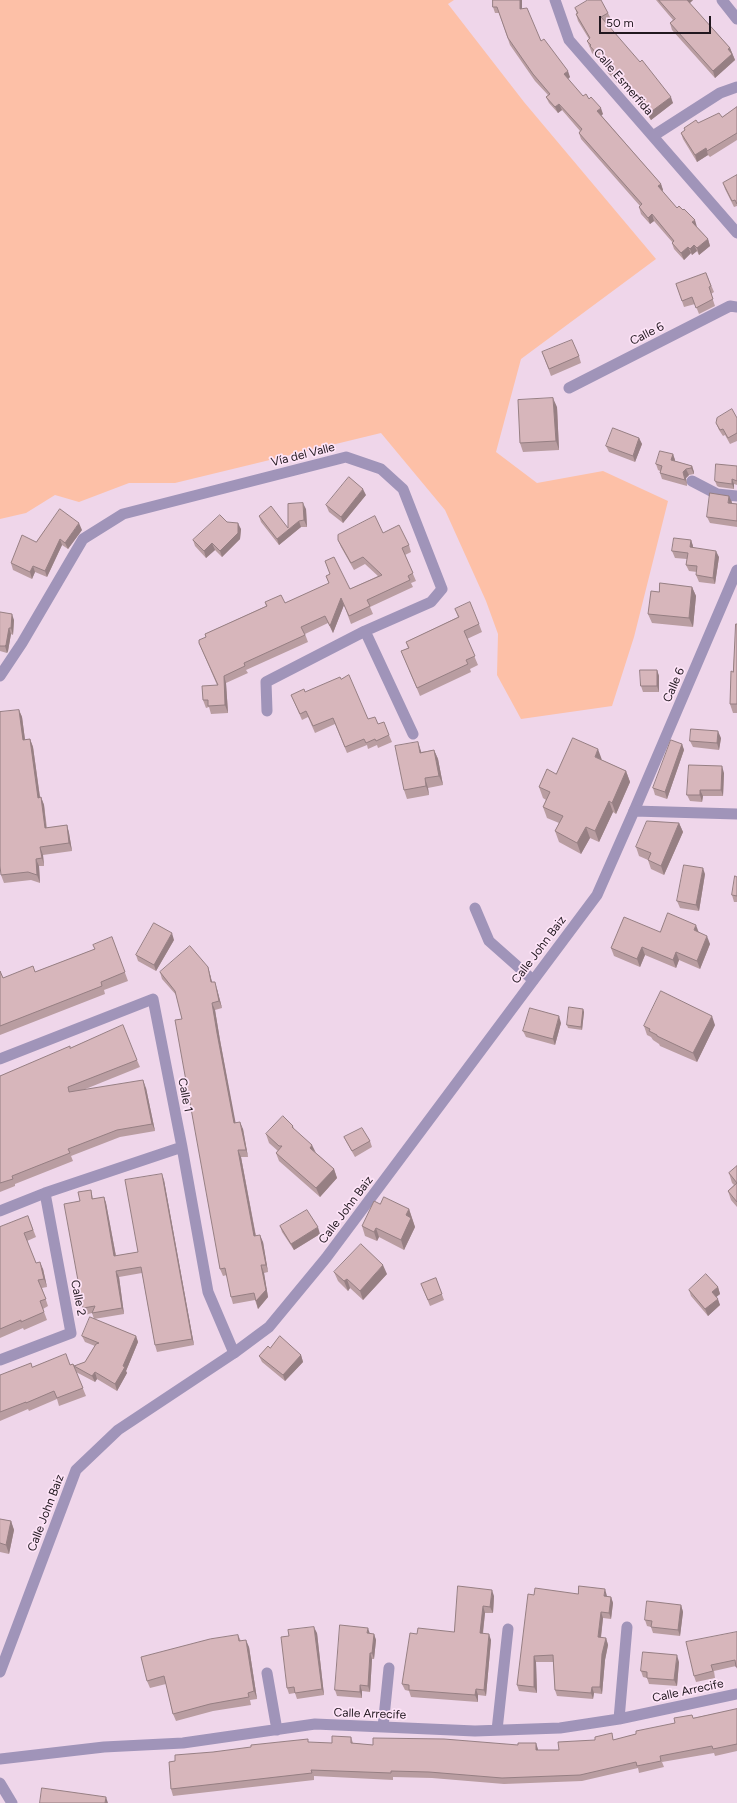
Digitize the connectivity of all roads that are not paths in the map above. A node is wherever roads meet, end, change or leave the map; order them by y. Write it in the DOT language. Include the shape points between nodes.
graph roads {
  1 [pos="555,0"];
  2 [pos="722,0"];
  3 [pos="737,19"];
  4 [pos="737,87"];
  5 [pos="653,136"];
  6 [pos="737,234"];
  7 [pos="737,307"];
  8 [pos="569,388"];
  9 [pos="692,480"];
  10 [pos="737,496"];
  11 [pos="737,570"];
  12 [pos="365,631"];
  13 [pos="0,676"];
  14 [pos="267,711"];
  15 [pos="413,734"];
  16 [pos="634,811"];
  17 [pos="737,814"];
  18 [pos="475,908"];
  19 [pos="534,980"];
  20 [pos="0,1059"];
  21 [pos="182,1147"];
  22 [pos="45,1193"];
  23 [pos="0,1211"];
  24 [pos="234,1353"];
  25 [pos="0,1360"];
  26 [pos="627,1627"];
  27 [pos="508,1629"];
  28 [pos="389,1668"];
  29 [pos="0,1672"];
  30 [pos="267,1672"];
  31 [pos="737,1694"];
  32 [pos="619,1719"];
  33 [pos="383,1727"];
  34 [pos="277,1730"];
  35 [pos="497,1730"];
  36 [pos="0,1759"];
  37 [pos="0,1783"];
  38 [pos="12,1803"];
  1 -- 5 [label="street, Calle Esmerfida" via="569,40"];
  2 -- 3 [label="street"];
  4 -- 5 [label="street" via="720,93"];
  5 -- 6 [label="street, Calle Esmerfida"];
  7 -- 8 [label="street, Calle 6" via="730,306"];
  9 -- 10 [label="street" via="717,494"];
  11 -- 16 [label="street, Calle 6"];
  12 -- 13 [label="street, Vía del Valle" via="431,602 442,589 403,489 381,469 346,457 123,514 83,539"];
  12 -- 14 [label="street, Vía del Valle" via="266,682"];
  12 -- 15 [label="street"];
  16 -- 17 [label="street"];
  16 -- 19 [label="street, Calle John Baiz" via="597,895"];
  18 -- 19 [label="street" via="489,941"];
  19 -- 24 [label="street, Calle John Baiz" via="326,1258 269,1327"];
  20 -- 21 [label="street, Calle 1" via="153,999"];
  21 -- 22 [label="street"];
  21 -- 24 [label="street, Calle 1" via="208,1292"];
  22 -- 23 [label="street"];
  22 -- 25 [label="street, Calle 2" via="71,1333"];
  24 -- 29 [label="street, Calle John Baiz" via="118,1430 76,1470"];
  26 -- 32 [label="street"];
  27 -- 35 [label="street"];
  28 -- 33 [label="street"];
  30 -- 34 [label="street"];
  31 -- 32 [label="street, Calle Arrecife"];
  32 -- 35 [label="street, Calle Arrecife" via="560,1728"];
  33 -- 34 [label="street, Calle Arrecife" via="315,1724"];
  33 -- 35 [label="street, Calle Arrecife"];
  34 -- 36 [label="street, Calle Arrecife" via="183,1743 104,1747"];
  37 -- 38 [label="street"];
}
